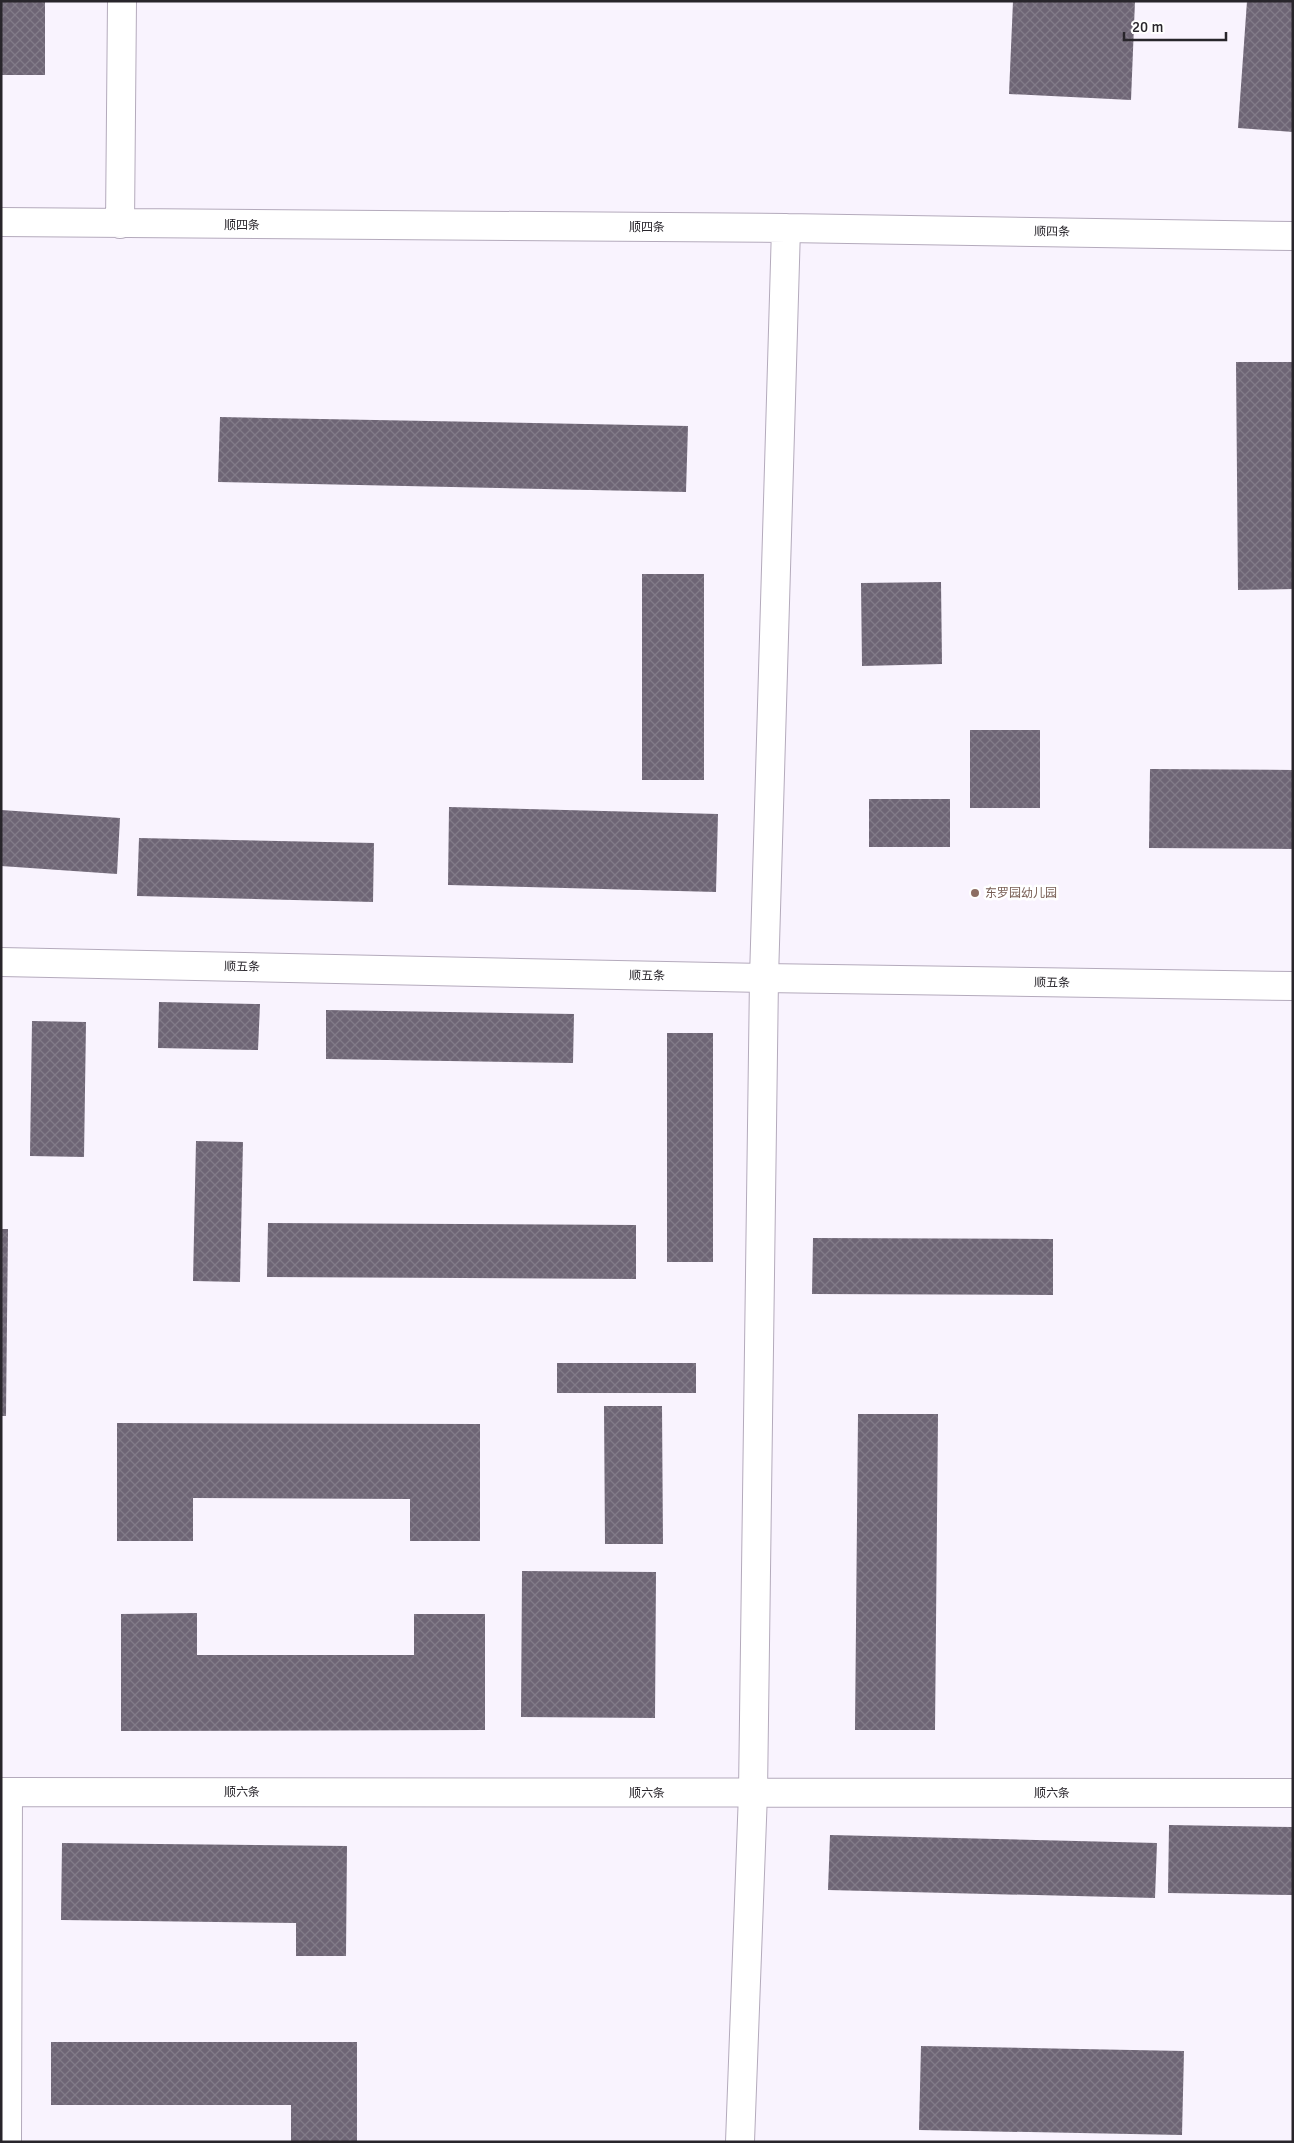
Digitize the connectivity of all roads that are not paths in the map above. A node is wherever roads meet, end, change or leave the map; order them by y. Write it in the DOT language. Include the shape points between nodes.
graph roads {
  1 [pos="122,1"];
  2 [pos="1,222"];
  3 [pos="120,224"];
  4 [pos="786,228"];
  5 [pos="1293,236"];
  6 [pos="1,962"];
  7 [pos="764,978"];
  8 [pos="1293,986"];
  9 [pos="5,1792"];
  10 [pos="753,1793"];
  11 [pos="1293,1794"];
  12 [pos="7,2142"];
  13 [pos="740,2142"];
  1 -- 3 [label="street"];
  2 -- 3 [label="street, 顺四条"];
  3 -- 4 [label="street, 顺四条"];
  4 -- 5 [label="street, 顺四条"];
  4 -- 7 [label="street"];
  6 -- 7 [label="street, 顺五条"];
  7 -- 8 [label="street, 顺五条"];
  7 -- 10 [label="street"];
  9 -- 10 [label="street, 顺六条"];
  9 -- 12 [label="street"];
  10 -- 11 [label="street, 顺六条"];
  10 -- 13 [label="street"];
}
